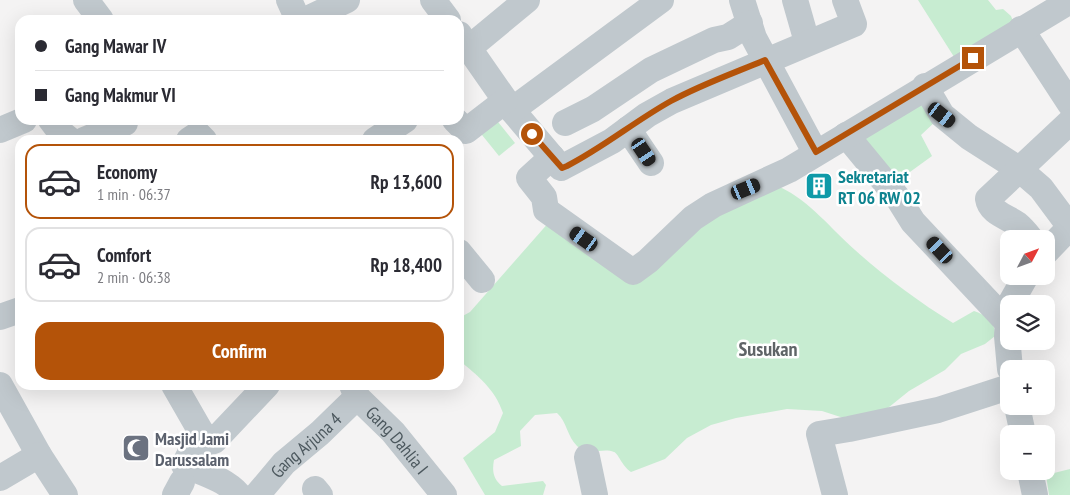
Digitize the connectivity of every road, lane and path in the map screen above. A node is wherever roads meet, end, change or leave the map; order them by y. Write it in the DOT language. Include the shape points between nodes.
graph roads {
  1 [pos="86,0"];
  2 [pos="289,0"];
  3 [pos="433,0"];
  4 [pos="527,0"];
  5 [pos="661,0"];
  6 [pos="795,0"];
  7 [pos="845,0"];
  8 [pos="1070,1"];
  9 [pos="347,8"];
  10 [pos="746,11"];
  11 [pos="97,15"];
  12 [pos="296,15"];
  13 [pos="322,15"];
  14 [pos="444,15"];
  15 [pos="1022,29"];
  16 [pos="464,41"];
  17 [pos="807,42"];
  18 [pos="765,60"];
  19 [pos="925,86"];
  20 [pos="1070,104"];
  21 [pos="509,106"];
  22 [pos="1070,122"];
  23 [pos="565,123"];
  24 [pos="15,124"];
  25 [pos="55,125"];
  26 [pos="392,125"];
  27 [pos="460,125"];
  28 [pos="130,128"];
  29 [pos="628,129"];
  30 [pos="0,130"];
  31 [pos="374,132"];
  32 [pos="64,135"];
  33 [pos="103,135"];
  34 [pos="846,135"];
  35 [pos="816,152"];
  36 [pos="560,162"];
  37 [pos="651,163"];
  38 [pos="1019,168"];
  39 [pos="1070,227"];
  40 [pos="1023,230"];
  41 [pos="1055,243"];
  42 [pos="464,261"];
  43 [pos="482,280"];
  44 [pos="1000,303"];
  45 [pos="15,312"];
  46 [pos="0,317"];
  47 [pos="0,385"];
  48 [pos="177,390"];
  49 [pos="262,390"];
  50 [pos="1000,390"];
  51 [pos="354,391"];
  52 [pos="201,432"];
  53 [pos="39,455"];
  54 [pos="587,457"];
  55 [pos="0,478"];
  56 [pos="1032,480"];
  57 [pos="180,481"];
  58 [pos="66,495"];
  59 [pos="239,495"];
  60 [pos="257,495"];
  61 [pos="444,495"];
  62 [pos="595,495"];
  63 [pos="835,495"];
  64 [pos="1035,495"];
  1 -- 11 [label="street"];
  2 -- 12 [label="street"];
  3 -- 14 [label="street"];
  4 -- 16 [label="street"];
  5 -- 21 [label="street"];
  6 -- 17 [label="street"];
  7 -- 17 [label="street" via="854,24"];
  8 -- 15 [label="street"];
  9 -- 13 [label="street"];
  10 -- 18 [label="street"];
  10 -- 23 [label="street" via="728,37 714,40 651,70 593,109"];
  15 -- 19 [label="street"];
  15 -- 20 [label="street"];
  16 -- 21 [label="street"];
  17 -- 18 [label="street"];
  18 -- 29 [label="street" via="672,101"];
  18 -- 35 [label="street"];
  19 -- 34 [label="street"];
  19 -- 38 [label="street" via="942,115 969,137"];
  21 -- 27 [label="street" via="466,131"];
  21 -- 36 [label="street"];
  22 -- 38 [label="street"];
  24 -- 30 [label="street"];
  25 -- 32 [label="street"];
  26 -- 31 [label="street"];
  28 -- 33 [label="street"];
  29 -- 36 [label="street"];
  29 -- 37 [label="street"];
  34 -- 35 [label="street"];
  34 -- 44 [label="street" via="914,222"];
  35 -- 36 [label="street" via="781,174 730,196 693,218 633,272 546,210 544,197 529,178"];
  38 -- 39 [label="street" via="1041,188"];
  38 -- 40 [label="street" via="988,201 997,212"];
  39 -- 41 [label="street"];
  42 -- 43 [label="street"];
  45 -- 46 [label="street"];
  47 -- 53 [label="street"];
  48 -- 52 [label="street"];
  49 -- 52 [label="street" via="214,441"];
  50 -- 63 [label="street" via="938,410 819,434"];
  51 -- 60 [label="street, Gang Arjuna 4" via="320,432 284,463"];
  51 -- 61 [label="street, Gang Dahlia I" via="393,432"];
  52 -- 57 [label="street"];
  53 -- 55 [label="street"];
  53 -- 58 [label="street"];
  54 -- 62 [label="street"];
  56 -- 64 [label="street"];
  57 -- 59 [label="street" via="214,477"];
}
